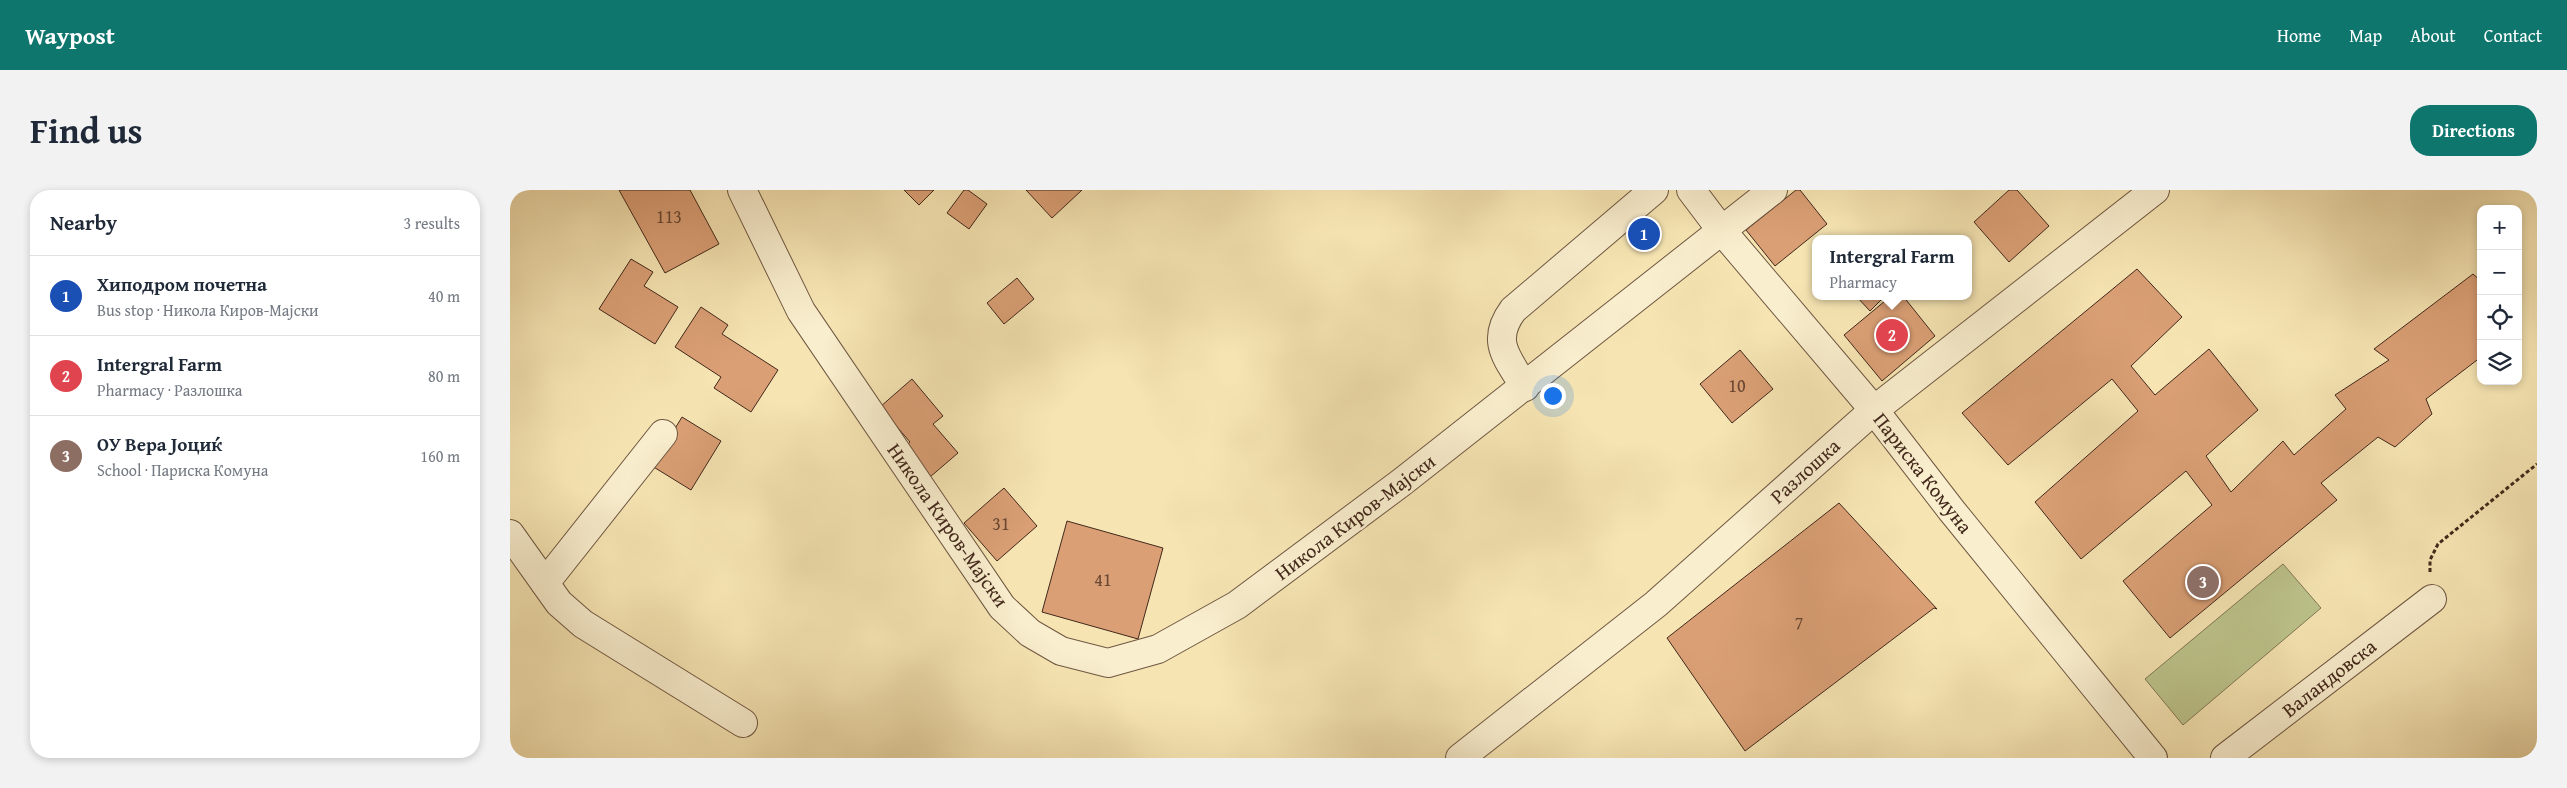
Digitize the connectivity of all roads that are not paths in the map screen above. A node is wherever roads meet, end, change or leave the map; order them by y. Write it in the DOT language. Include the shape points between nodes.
graph roads {
  1 [pos="742,190"];
  2 [pos="1654,190"];
  3 [pos="1691,190"];
  4 [pos="1773,190"];
  5 [pos="2155,190"];
  6 [pos="1722,231"];
  7 [pos="1526,387"];
  8 [pos="1874,410"];
  9 [pos="663,434"];
  10 [pos="510,534"];
  11 [pos="544,583"];
  12 [pos="2432,599"];
  13 [pos="743,723"];
  14 [pos="1460,758"];
  15 [pos="2153,758"];
  16 [pos="2225,758"];
  1 -- 7 [label="street, Никола Киров-Мајски" via="801,311 1002,607 1030,633 1061,651 1108,663 1158,649 1237,605"];
  2 -- 7 [label="street" via="1513,310 1502,324 1501,341 1508,360"];
  3 -- 6 [label="street, Париска Комуна"];
  4 -- 6 [label="street, Никола Киров-Мајски"];
  5 -- 8 [label="street, Разлошка"];
  6 -- 7 [label="street, Никола Киров-Мајски"];
  6 -- 8 [label="street, Париска Комуна"];
  8 -- 14 [label="street, Разлошка" via="1656,604"];
  8 -- 15 [label="street, Париска Комуна"];
  9 -- 11 [label="street"];
  10 -- 11 [label="street"];
  11 -- 13 [label="street" via="559,603 582,624"];
  12 -- 16 [label="street, Валандовска"];
}
